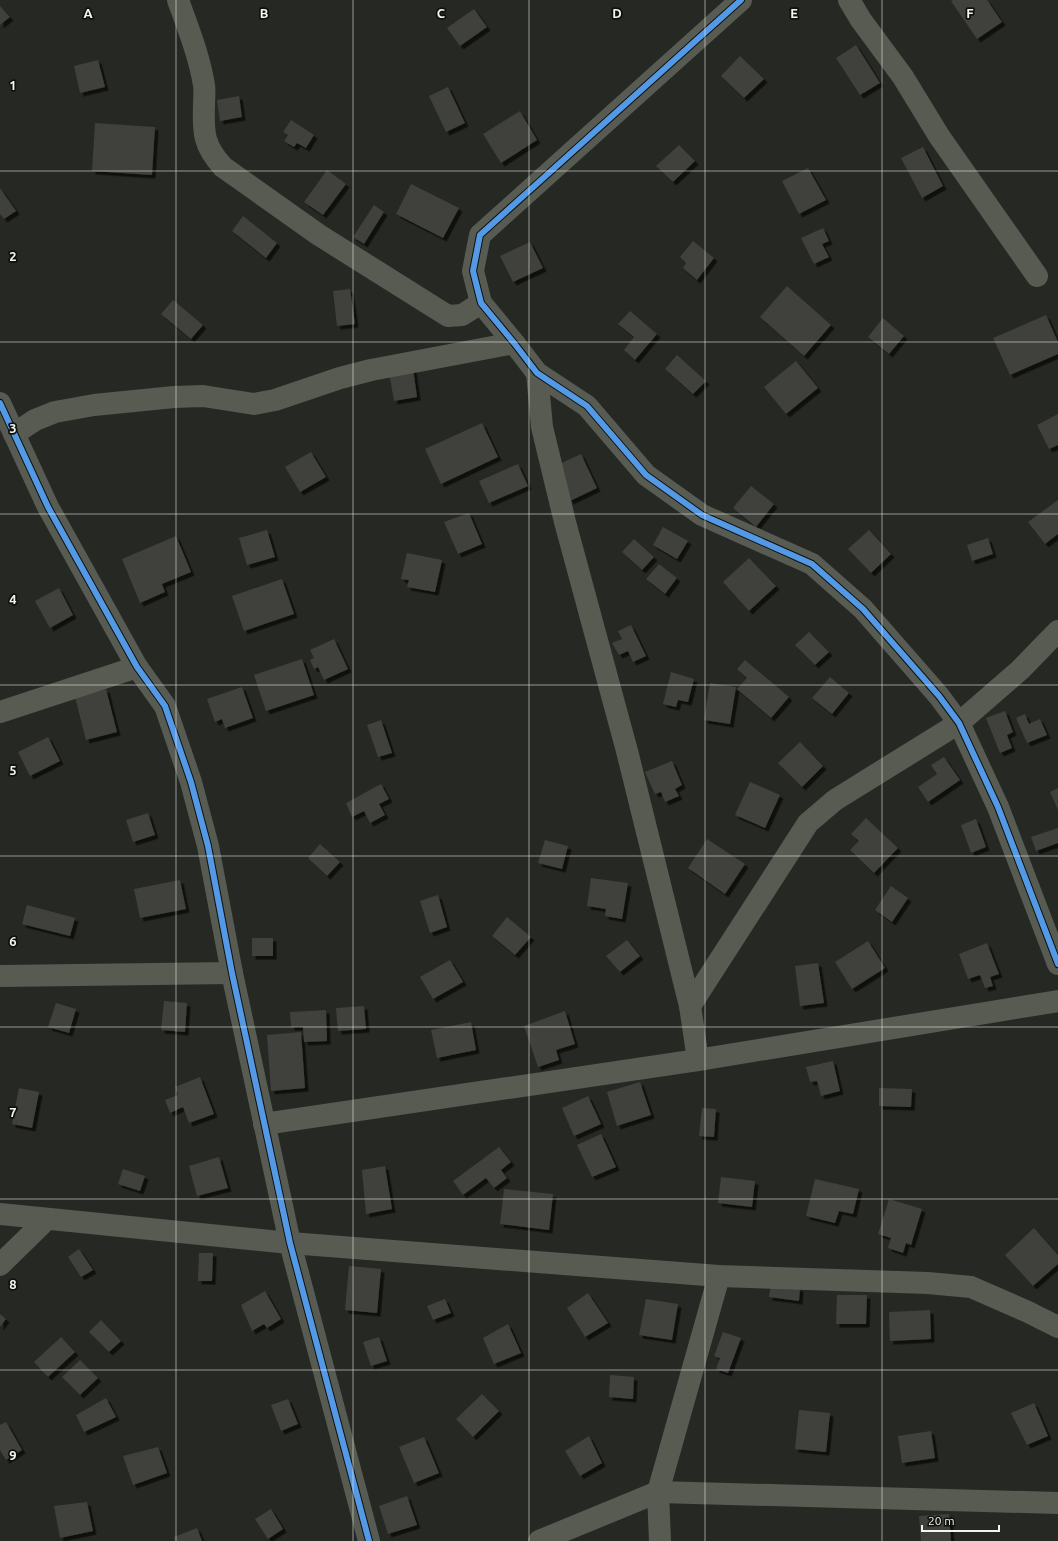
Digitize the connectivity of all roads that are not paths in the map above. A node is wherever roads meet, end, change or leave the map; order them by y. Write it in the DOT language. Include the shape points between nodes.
graph roads {
  1 [pos="178,0"];
  2 [pos="741,0"];
  3 [pos="849,0"];
  4 [pos="1037,276"];
  5 [pos="481,303"];
  6 [pos="514,343"];
  7 [pos="537,373"];
  8 [pos="0,403"];
  9 [pos="14,434"];
  10 [pos="1058,631"];
  11 [pos="136,667"];
  12 [pos="0,712"];
  13 [pos="960,723"];
  14 [pos="1058,964"];
  15 [pos="232,973"];
  16 [pos="0,976"];
  17 [pos="1058,1001"];
  18 [pos="690,1006"];
  19 [pos="698,1060"];
  20 [pos="264,1124"];
  21 [pos="0,1214"];
  22 [pos="47,1219"];
  23 [pos="290,1242"];
  24 [pos="0,1265"];
  25 [pos="719,1276"];
  26 [pos="1058,1327"];
  27 [pos="658,1492"];
  28 [pos="1058,1503"];
  29 [pos="369,1541"];
  30 [pos="539,1541"];
  31 [pos="660,1541"];
  1 -- 5 [label="street" via="199,60 205,87 205,141 212,155 223,167 320,235 448,316 462,315"];
  2 -- 5 [label="street" via="480,235 473,271"];
  3 -- 4 [label="street" via="903,77 939,136"];
  5 -- 6 [label="street"];
  6 -- 7 [label="street"];
  6 -- 9 [label="street" via="371,370 261,403 203,396 174,397 94,405 55,412 35,420"];
  7 -- 13 [label="street" via="587,406 646,475 702,515 812,564 863,609"];
  7 -- 18 [label="street" via="542,427 627,751"];
  8 -- 9 [label="street"];
  9 -- 11 [label="street" via="48,507"];
  10 -- 13 [label="street" via="1020,670"];
  11 -- 12 [label="street"];
  11 -- 15 [label="street" via="165,706 191,782 208,846"];
  13 -- 14 [label="street" via="998,807"];
  13 -- 18 [label="street" via="835,800 808,824"];
  15 -- 16 [label="street"];
  15 -- 20 [label="street"];
  17 -- 19 [label="street"];
  18 -- 19 [label="street"];
  19 -- 20 [label="street"];
  20 -- 23 [label="street"];
  21 -- 22 [label="street"];
  22 -- 23 [label="street"];
  22 -- 24 [label="street"];
  23 -- 25 [label="street"];
  23 -- 29 [label="street"];
  25 -- 26 [label="street" via="928,1283 971,1287"];
  25 -- 27 [label="street"];
  27 -- 28 [label="street"];
  27 -- 30 [label="street"];
  27 -- 31 [label="street"];
}
